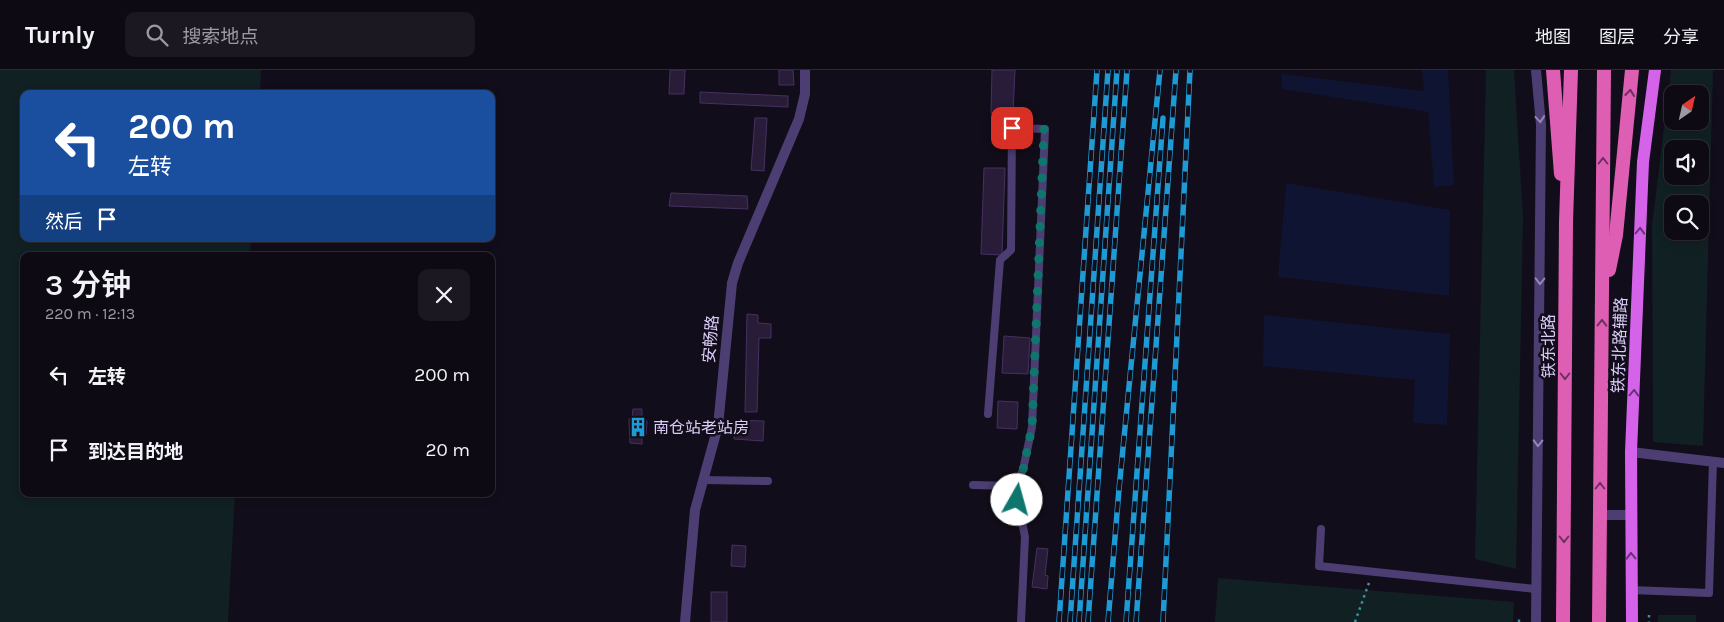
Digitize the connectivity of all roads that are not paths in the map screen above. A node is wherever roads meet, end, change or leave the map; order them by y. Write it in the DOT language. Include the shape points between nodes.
graph roads {
  1 [pos="805,70"];
  2 [pos="1536,70"];
  3 [pos="1553,70"];
  4 [pos="1571,70"];
  5 [pos="1604,70"];
  6 [pos="1632,70"];
  7 [pos="1655,70"];
  8 [pos="1566,222"];
  9 [pos="1602,297"];
  10 [pos="988,414"];
  11 [pos="1631,452"];
  12 [pos="1719,462"];
  13 [pos="703,480"];
  14 [pos="768,481"];
  15 [pos="973,485"];
  16 [pos="1015,486"];
  17 [pos="1630,514"];
  18 [pos="1600,515"];
  19 [pos="1321,529"];
  20 [pos="1536,589"];
  21 [pos="1632,590"];
  22 [pos="685,622"];
  23 [pos="1021,622"];
  24 [pos="1536,622"];
  25 [pos="1563,622"];
  26 [pos="1599,622"];
  27 [pos="1632,622"];
  1 -- 13 [label="street, 安畅路" via="805,94 799,119 732,282 718,426"];
  2 -- 20 [label="street, one-way" via="1541,125"];
  3 -- 8 [label="highway"];
  4 -- 8 [label="highway, 铁东北路"];
  9 -- 5 [label="highway, one-way"];
  9 -- 6 [label="highway, one-way" via="1616,235"];
  11 -- 7 [label="main road, 铁东北路辅路, one-way" via="1643,162"];
  8 -- 25 [label="highway, 铁东北路, one-way"];
  18 -- 9 [label="highway, one-way"];
  10 -- 16 [label="lane" via="1000,260 1011,250 1012,128 1044,129 1032,427 1023,470"];
  11 -- 12 [label="street"];
  11 -- 17 [label="main road, 铁东北路辅路"];
  12 -- 21 [label="lane" via="1709,593"];
  13 -- 14 [label="lane"];
  13 -- 22 [label="street, 安畅路" via="695,510"];
  15 -- 16 [label="lane"];
  16 -- 23 [label="lane" via="1025,537"];
  17 -- 18 [label="street"];
  21 -- 17 [label="main road, 铁东北路辅路, one-way"];
  18 -- 26 [label="highway"];
  19 -- 20 [label="lane" via="1319,566"];
  20 -- 24 [label="street"];
  21 -- 27 [label="main road, 铁东北路辅路"];
}
